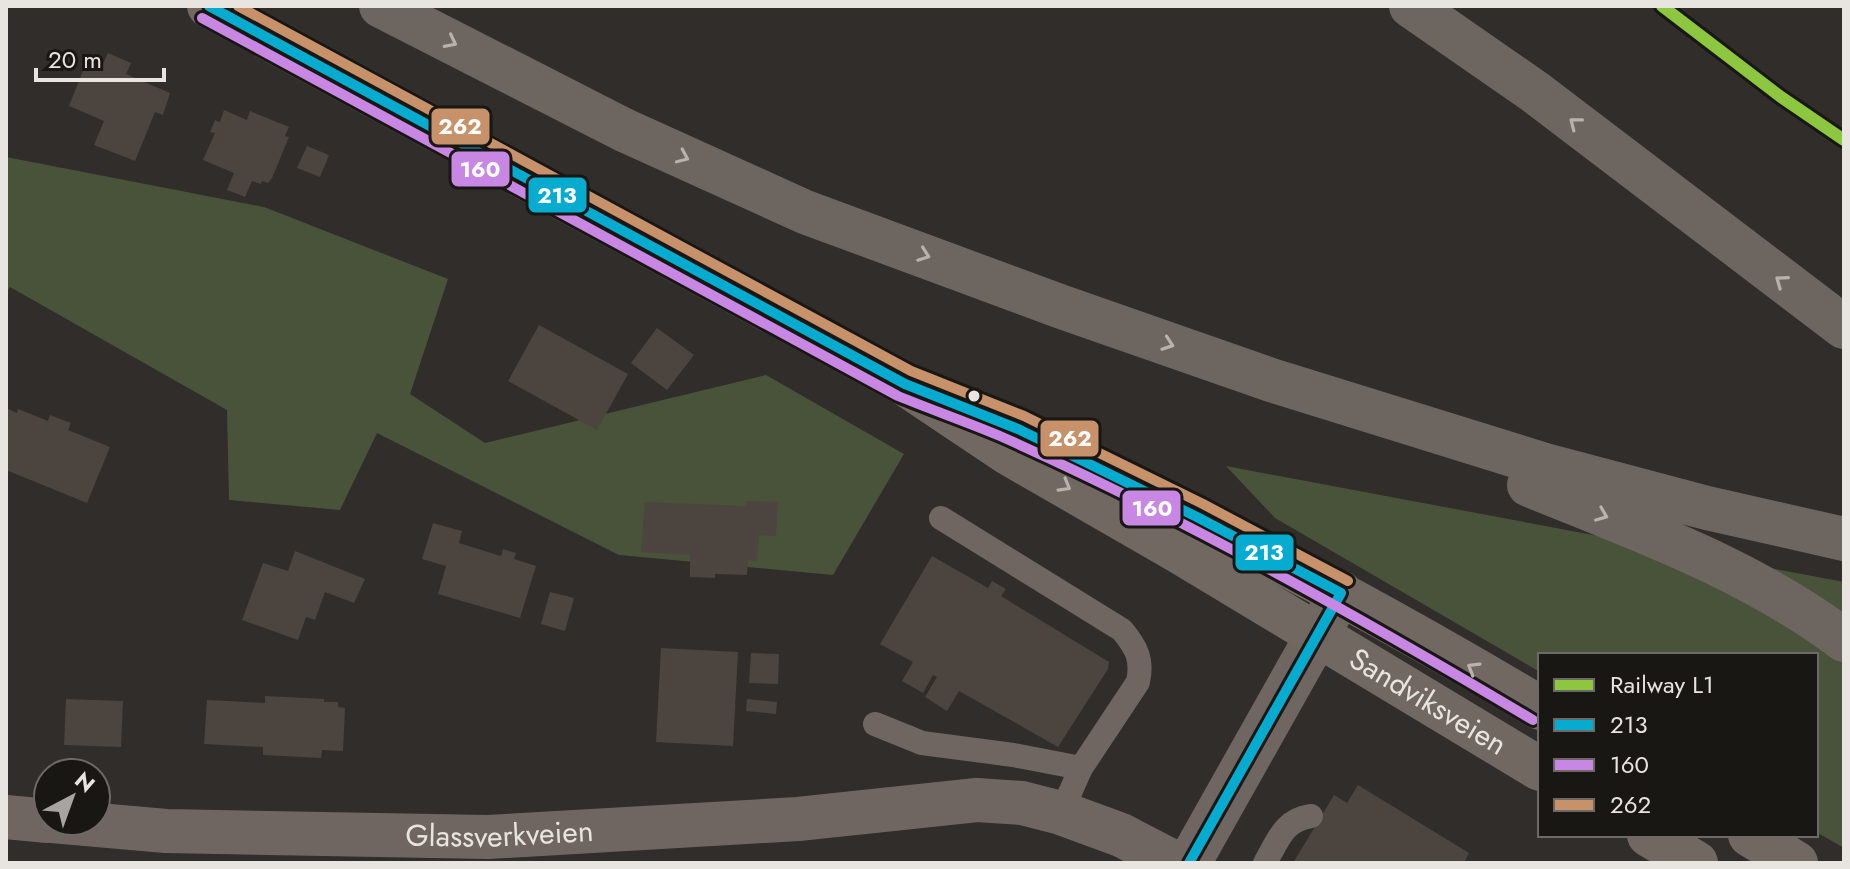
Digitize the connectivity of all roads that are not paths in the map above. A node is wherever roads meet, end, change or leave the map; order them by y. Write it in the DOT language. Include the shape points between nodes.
graph roads {
  1 [pos="209,6"];
  2 [pos="381,6"];
  3 [pos="1411,6"];
  4 [pos="1844,327"];
  5 [pos="1271,380"];
  6 [pos="905,384"];
  7 [pos="941,518"];
  8 [pos="1844,539"];
  9 [pos="1341,593"];
  10 [pos="1317,635"];
  11 [pos="1844,640"];
  12 [pos="1538,707"];
  13 [pos="875,724"];
  14 [pos="1081,768"];
  15 [pos="1538,768"];
  16 [pos="1061,813"];
  17 [pos="1311,816"];
  18 [pos="6,817"];
  19 [pos="32,819"];
  20 [pos="112,826"];
  21 [pos="1652,837"];
  22 [pos="1753,837"];
  23 [pos="1175,863"];
  24 [pos="1189,863"];
  25 [pos="1265,863"];
  26 [pos="1696,863"];
  27 [pos="1796,863"];
  1 -- 6 [label="main road, Sandviksveien"];
  2 -- 5 [label="highway, one-way" via="624,130 805,212"];
  4 -- 3 [label="highway, one-way" via="1535,92"];
  5 -- 8 [label="highway" via="1545,465"];
  5 -- 11 [label="highway, one-way" via="1654,536 1747,579"];
  6 -- 9 [label="main road, Sandviksveien" via="1018,429"];
  6 -- 10 [label="main road, Sandviksveien, one-way" via="1008,453"];
  7 -- 14 [label="lane" via="1122,630 1137,649 1138,682"];
  9 -- 10 [label="street"];
  12 -- 9 [label="main road, Sandviksveien, one-way"];
  10 -- 15 [label="main road, Sandviksveien"];
  10 -- 24 [label="street"];
  13 -- 14 [label="lane" via="922,743"];
  14 -- 16 [label="lane"];
  16 -- 20 [label="street, Glassverkveien" via="977,800 798,819 488,837"];
  16 -- 23 [label="street, Glassverkveien"];
  17 -- 25 [label="lane" via="1295,818 1287,826"];
  18 -- 19 [label="street, Glassverkveien"];
  21 -- 26 [label="main road"];
  22 -- 27 [label="main road"];
}
